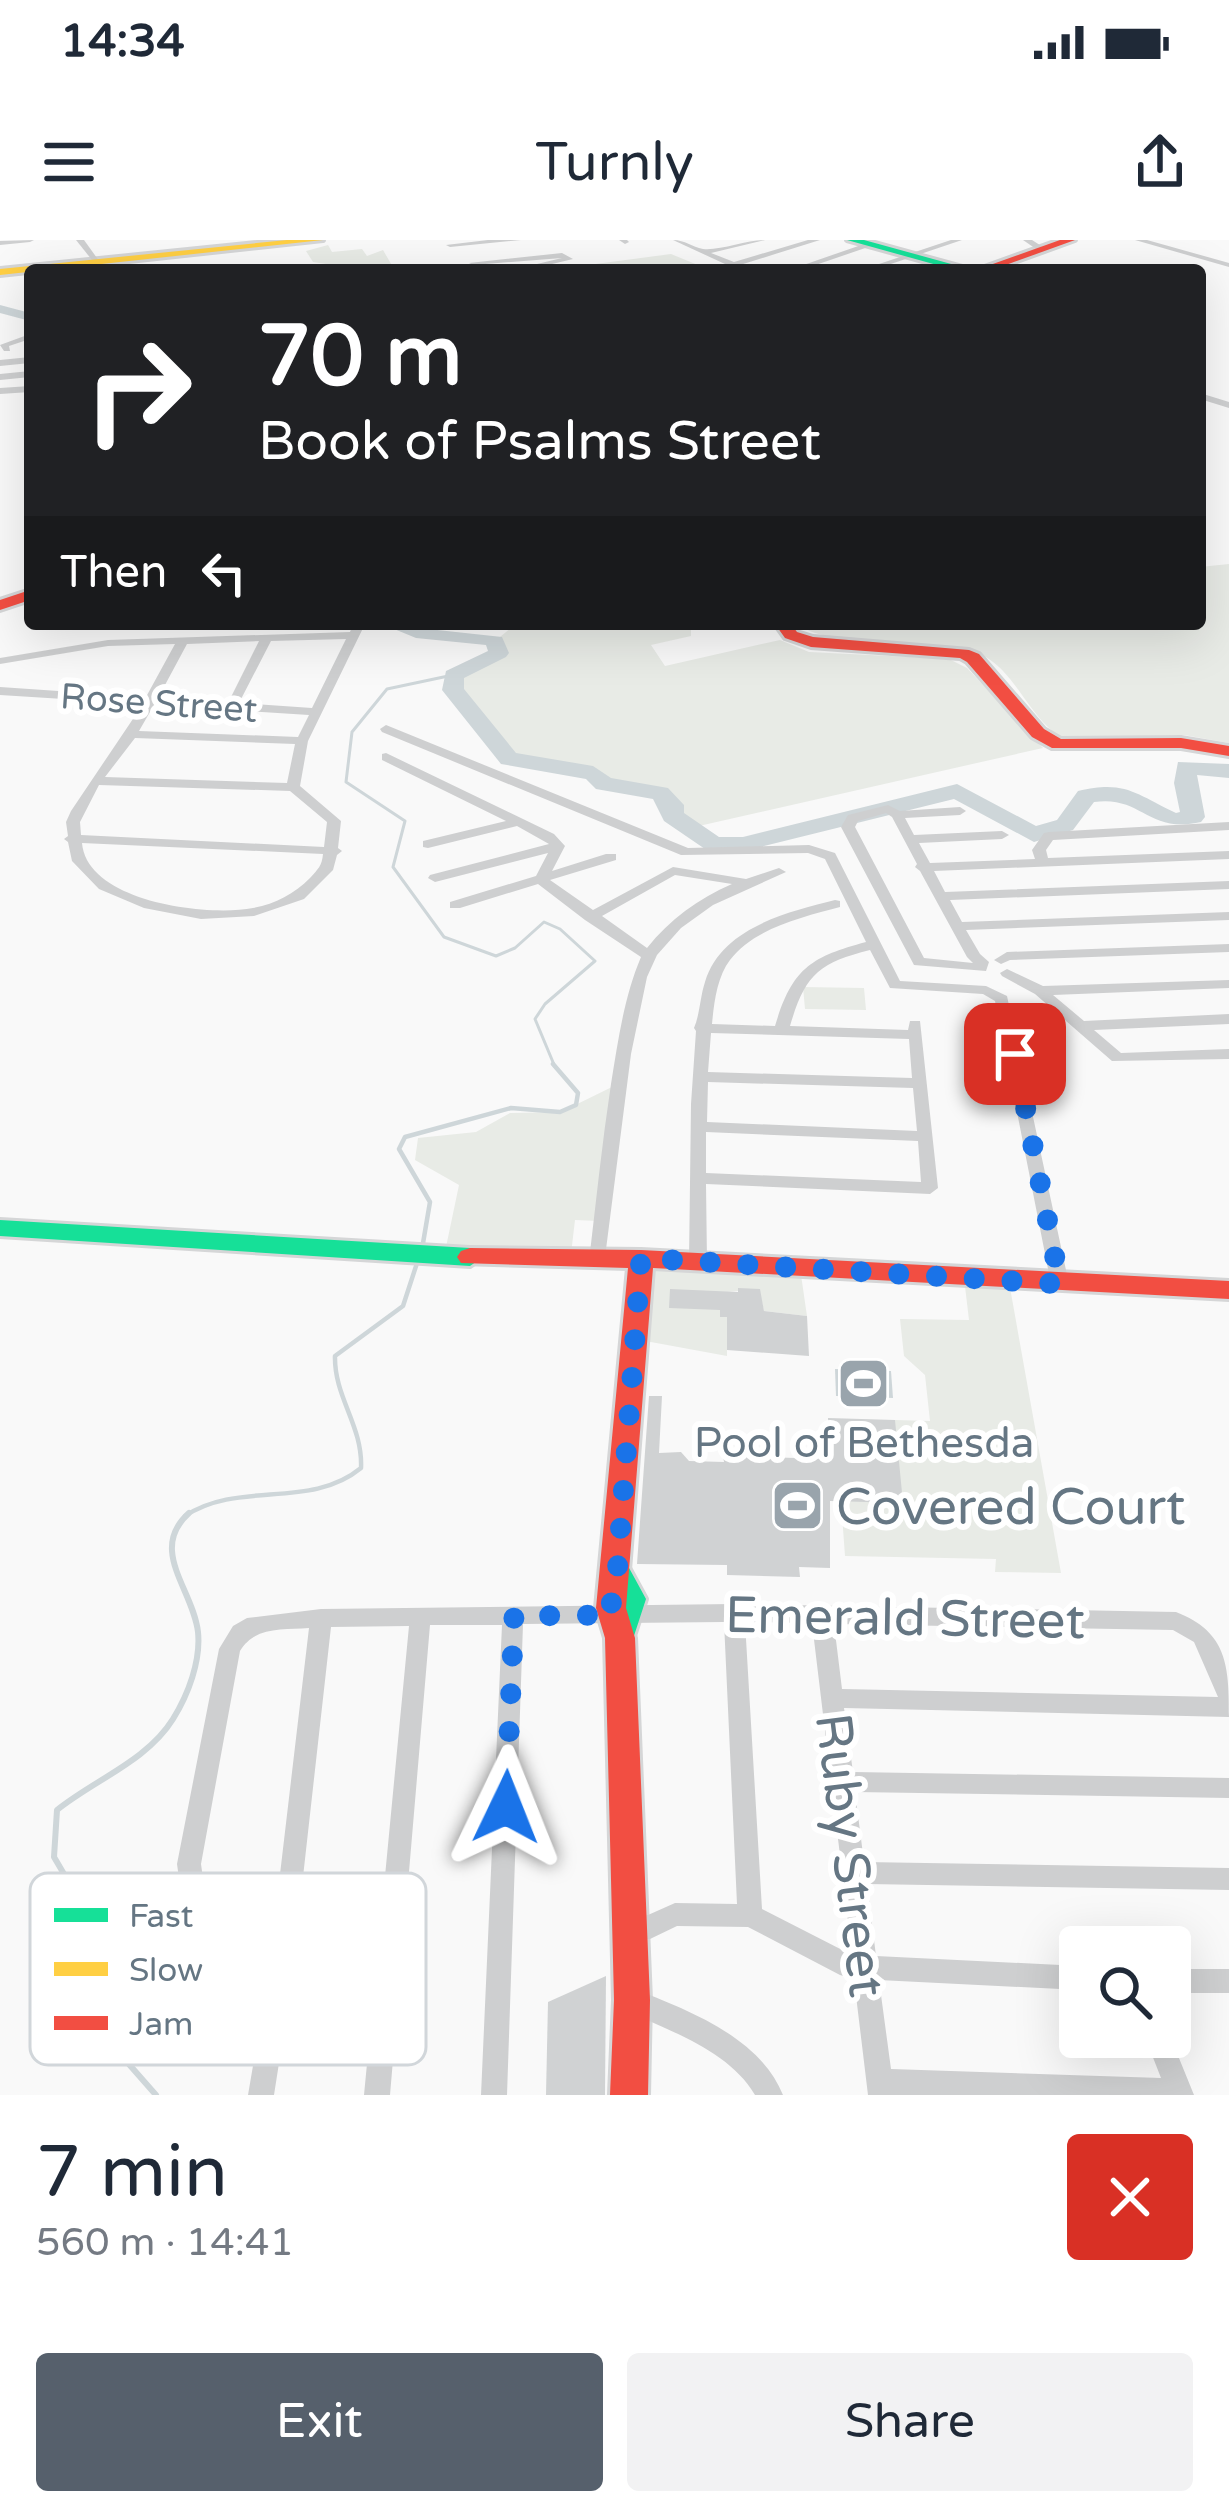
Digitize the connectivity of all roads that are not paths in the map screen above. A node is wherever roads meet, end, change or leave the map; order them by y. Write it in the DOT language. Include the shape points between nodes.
graph roads {
  1 [pos="30,240"];
  2 [pos="80,240"];
  3 [pos="517,240"];
  4 [pos="680,240"];
  5 [pos="760,240"];
  6 [pos="816,240"];
  7 [pos="958,240"];
  8 [pos="1070,240"];
  9 [pos="1138,240"];
  10 [pos="306,241"];
  11 [pos="0,243"];
  12 [pos="447,243"];
  13 [pos="1035,245"];
  14 [pos="192,247"];
  15 [pos="557,247"];
  16 [pos="237,249"];
  17 [pos="702,252"];
  18 [pos="862,252"];
  19 [pos="463,255"];
  20 [pos="912,256"];
  21 [pos="47,262"];
  22 [pos="99,263"];
  23 [pos="249,264"];
  24 [pos="472,264"];
  25 [pos="497,264"];
  26 [pos="548,264"];
  27 [pos="729,264"];
  28 [pos="749,264"];
  29 [pos="816,264"];
  30 [pos="944,264"];
  31 [pos="994,264"];
  32 [pos="1229,265"];
  33 [pos="345,630"];
  34 [pos="356,630"];
  35 [pos="778,630"];
  36 [pos="787,630"];
  37 [pos="267,637"];
  38 [pos="183,640"];
  39 [pos="0,661"];
  40 [pos="978,666"];
  41 [pos="0,691"];
  42 [pos="146,704"];
  43 [pos="231,708"];
  44 [pos="317,712"];
  45 [pos="386,729"];
  46 [pos="131,734"];
  47 [pos="302,741"];
  48 [pos="1229,751"];
  49 [pos="386,758"];
  50 [pos="97,781"];
  51 [pos="293,787"];
  52 [pos="960,812"];
  53 [pos="896,815"];
  54 [pos="519,822"];
  55 [pos="1229,826"];
  56 [pos="1002,836"];
  57 [pos="71,839"];
  58 [pos="909,839"];
  59 [pos="428,844"];
  60 [pos="558,845"];
  61 [pos="335,850"];
  62 [pos="1229,855"];
  63 [pos="611,857"];
  64 [pos="1042,861"];
  65 [pos="922,867"];
  66 [pos="779,872"];
  67 [pos="436,878"];
  68 [pos="542,880"];
  69 [pos="743,882"];
  70 [pos="1229,885"];
  71 [pos="940,896"];
  72 [pos="836,904"];
  73 [pos="455,905"];
  74 [pos="1229,916"];
  75 [pos="590,917"];
  76 [pos="957,926"];
  77 [pos="872,945"];
  78 [pos="1229,948"];
  79 [pos="649,956"];
  80 [pos="994,975"];
  81 [pos="1229,984"];
  82 [pos="1040,991"];
  83 [pos="1229,1019"];
  84 [pos="1080,1026"];
  85 [pos="702,1028"];
  86 [pos="781,1030"];
  87 [pos="1229,1054"];
  88 [pos="702,1077"];
  89 [pos="920,1083"];
  90 [pos="699,1127"];
  91 [pos="923,1136"];
  92 [pos="698,1178"];
  93 [pos="0,1228"];
  94 [pos="641,1258"];
  95 [pos="598,1261"];
  96 [pos="698,1262"];
  97 [pos="1060,1284"];
  98 [pos="1229,1290"];
  99 [pos="734,1612"];
  100 [pos="420,1616"];
  101 [pos="514,1616"];
  102 [pos="822,1616"];
  103 [pos="321,1618"];
  104 [pos="620,1623"];
  105 [pos="1229,1697"];
  106 [pos="831,1698"];
  107 [pos="1229,1707"];
  108 [pos="841,1782"];
  109 [pos="1229,1788"];
  110 [pos="190,1873"];
  111 [pos="290,1873"];
  112 [pos="397,1873"];
  113 [pos="853,1873"];
  114 [pos="1229,1879"];
  115 [pos="750,1916"];
  116 [pos="630,1927"];
  117 [pos="866,1969"];
  118 [pos="1059,1977"];
  119 [pos="1191,1981"];
  120 [pos="1229,1981"];
  121 [pos="632,2000"];
  122 [pos="1166,2058"];
  123 [pos="265,2065"];
  124 [pos="380,2065"];
  125 [pos="880,2088"];
  126 [pos="1180,2093"];
  127 [pos="261,2095"];
  128 [pos="377,2095"];
  129 [pos="494,2095"];
  130 [pos="629,2095"];
  131 [pos="770,2095"];
  1 -- 11 [label="street"];
  2 -- 22 [label="street"];
  3 -- 12 [label="street"];
  4 -- 17 [label="street"];
  5 -- 17 [label="street"];
  6 -- 28 [label="street"];
  7 -- 20 [label="street"];
  8 -- 13 [label="main road"];
  9 -- 32 [label="street"];
  10 -- 16 [label="main road"];
  12 -- 19 [label="street"];
  13 -- 31 [label="main road"];
  14 -- 16 [label="main road"];
  14 -- 22 [label="main road"];
  15 -- 19 [label="street"];
  16 -- 23 [label="main road"];
  17 -- 27 [label="street"];
  18 -- 20 [label="main road"];
  18 -- 29 [label="street"];
  19 -- 24 [label="street"];
  20 -- 30 [label="main road"];
  21 -- 22 [label="main road"];
  25 -- 26 [label="street" via="569,260"];
  33 -- 37 [label="street"];
  34 -- 44 [label="street"];
  35 -- 40 [label="main road" via="807,646 948,655"];
  36 -- 40 [label="main road" via="811,641 950,651"];
  37 -- 38 [label="street"];
  37 -- 43 [label="street"];
  38 -- 39 [label="street"];
  38 -- 42 [label="street"];
  40 -- 48 [label="main road" via="1038,733 1058,744"];
  41 -- 42 [label="street, Rose Street"];
  42 -- 43 [label="street, Rose Street"];
  42 -- 46 [label="street"];
  43 -- 44 [label="street, Rose Street"];
  44 -- 47 [label="street"];
  45 -- 77 [label="street" via="686,852 822,851"];
  46 -- 47 [label="street"];
  46 -- 50 [label="street"];
  47 -- 51 [label="street"];
  49 -- 54 [label="street"];
  50 -- 51 [label="street"];
  50 -- 57 [label="street"];
  51 -- 61 [label="street" via="334,821"];
  52 -- 53 [label="street"];
  53 -- 58 [label="street"];
  53 -- 80 [label="street" via="880,810 848,827 919,962"];
  54 -- 59 [label="street"];
  54 -- 60 [label="street"];
  55 -- 64 [label="street" via="1048,836"];
  56 -- 58 [label="street"];
  57 -- 61 [label="street"];
  57 -- 61 [label="street" via="84,869 118,896 159,912 250,913 297,901 320,881"];
  58 -- 65 [label="street"];
  60 -- 67 [label="street"];
  60 -- 68 [label="street"];
  62 -- 64 [label="street"];
  63 -- 68 [label="street"];
  64 -- 65 [label="street"];
  65 -- 71 [label="street"];
  66 -- 69 [label="street"];
  68 -- 73 [label="street"];
  68 -- 75 [label="street"];
  69 -- 75 [label="street" via="661,874"];
  69 -- 79 [label="street" via="690,914"];
  70 -- 71 [label="street"];
  71 -- 76 [label="street"];
  72 -- 85 [label="street" via="758,931 718,963"];
  74 -- 76 [label="street"];
  75 -- 79 [label="street"];
  76 -- 80 [label="street"];
  77 -- 80 [label="street" via="895,985"];
  77 -- 86 [label="street" via="824,956 801,979"];
  78 -- 80 [label="street"];
  79 -- 95 [label="street" via="632,1016"];
  80 -- 82 [label="street"];
  80 -- 97 [label="street"];
  81 -- 82 [label="street"];
  82 -- 84 [label="street"];
  83 -- 84 [label="street"];
  84 -- 87 [label="street" via="1117,1058"];
  85 -- 86 [label="street"];
  85 -- 88 [label="street"];
  86 -- 89 [label="street" via="915,1030"];
  88 -- 89 [label="street"];
  88 -- 90 [label="street"];
  89 -- 91 [label="street"];
  90 -- 91 [label="street"];
  90 -- 92 [label="street"];
  91 -- 92 [label="street" via="930,1189"];
  92 -- 96 [label="street"];
  93 -- 95 [label="main road"];
  94 -- 95 [label="main road"];
  94 -- 96 [label="main road"];
  94 -- 104 [label="main road" via="617,1575 629,1592"];
  96 -- 97 [label="main road"];
  97 -- 98 [label="main road"];
  99 -- 102 [label="street, Emerald Street"];
  99 -- 104 [label="street, Emerald Street"];
  99 -- 115 [label="street"];
  100 -- 101 [label="street, Emerald Street"];
  100 -- 103 [label="street, Emerald Street"];
  100 -- 112 [label="street"];
  101 -- 104 [label="street, Emerald Street"];
  101 -- 129 [label="street"];
  102 -- 105 [label="street, Emerald Street" via="1176,1622 1196,1630"];
  102 -- 106 [label="street, Ruby Street"];
  103 -- 110 [label="street, Emerald Street" via="240,1632 224,1669"];
  103 -- 111 [label="street"];
  104 -- 116 [label="main road"];
  106 -- 107 [label="street"];
  106 -- 108 [label="street, Ruby Street"];
  108 -- 109 [label="street"];
  108 -- 113 [label="street, Ruby Street"];
  113 -- 114 [label="street"];
  113 -- 117 [label="street, Ruby Street"];
  115 -- 116 [label="street" via="675,1914"];
  115 -- 117 [label="street" via="833,1962"];
  116 -- 121 [label="main road"];
  117 -- 118 [label="street"];
  117 -- 125 [label="street, Ruby Street"];
  119 -- 120 [label="street"];
  121 -- 130 [label="main road"];
  121 -- 131 [label="street" via="743,2058"];
  122 -- 126 [label="street"];
  123 -- 127 [label="street"];
  124 -- 128 [label="street"];
  125 -- 126 [label="street"];
}
